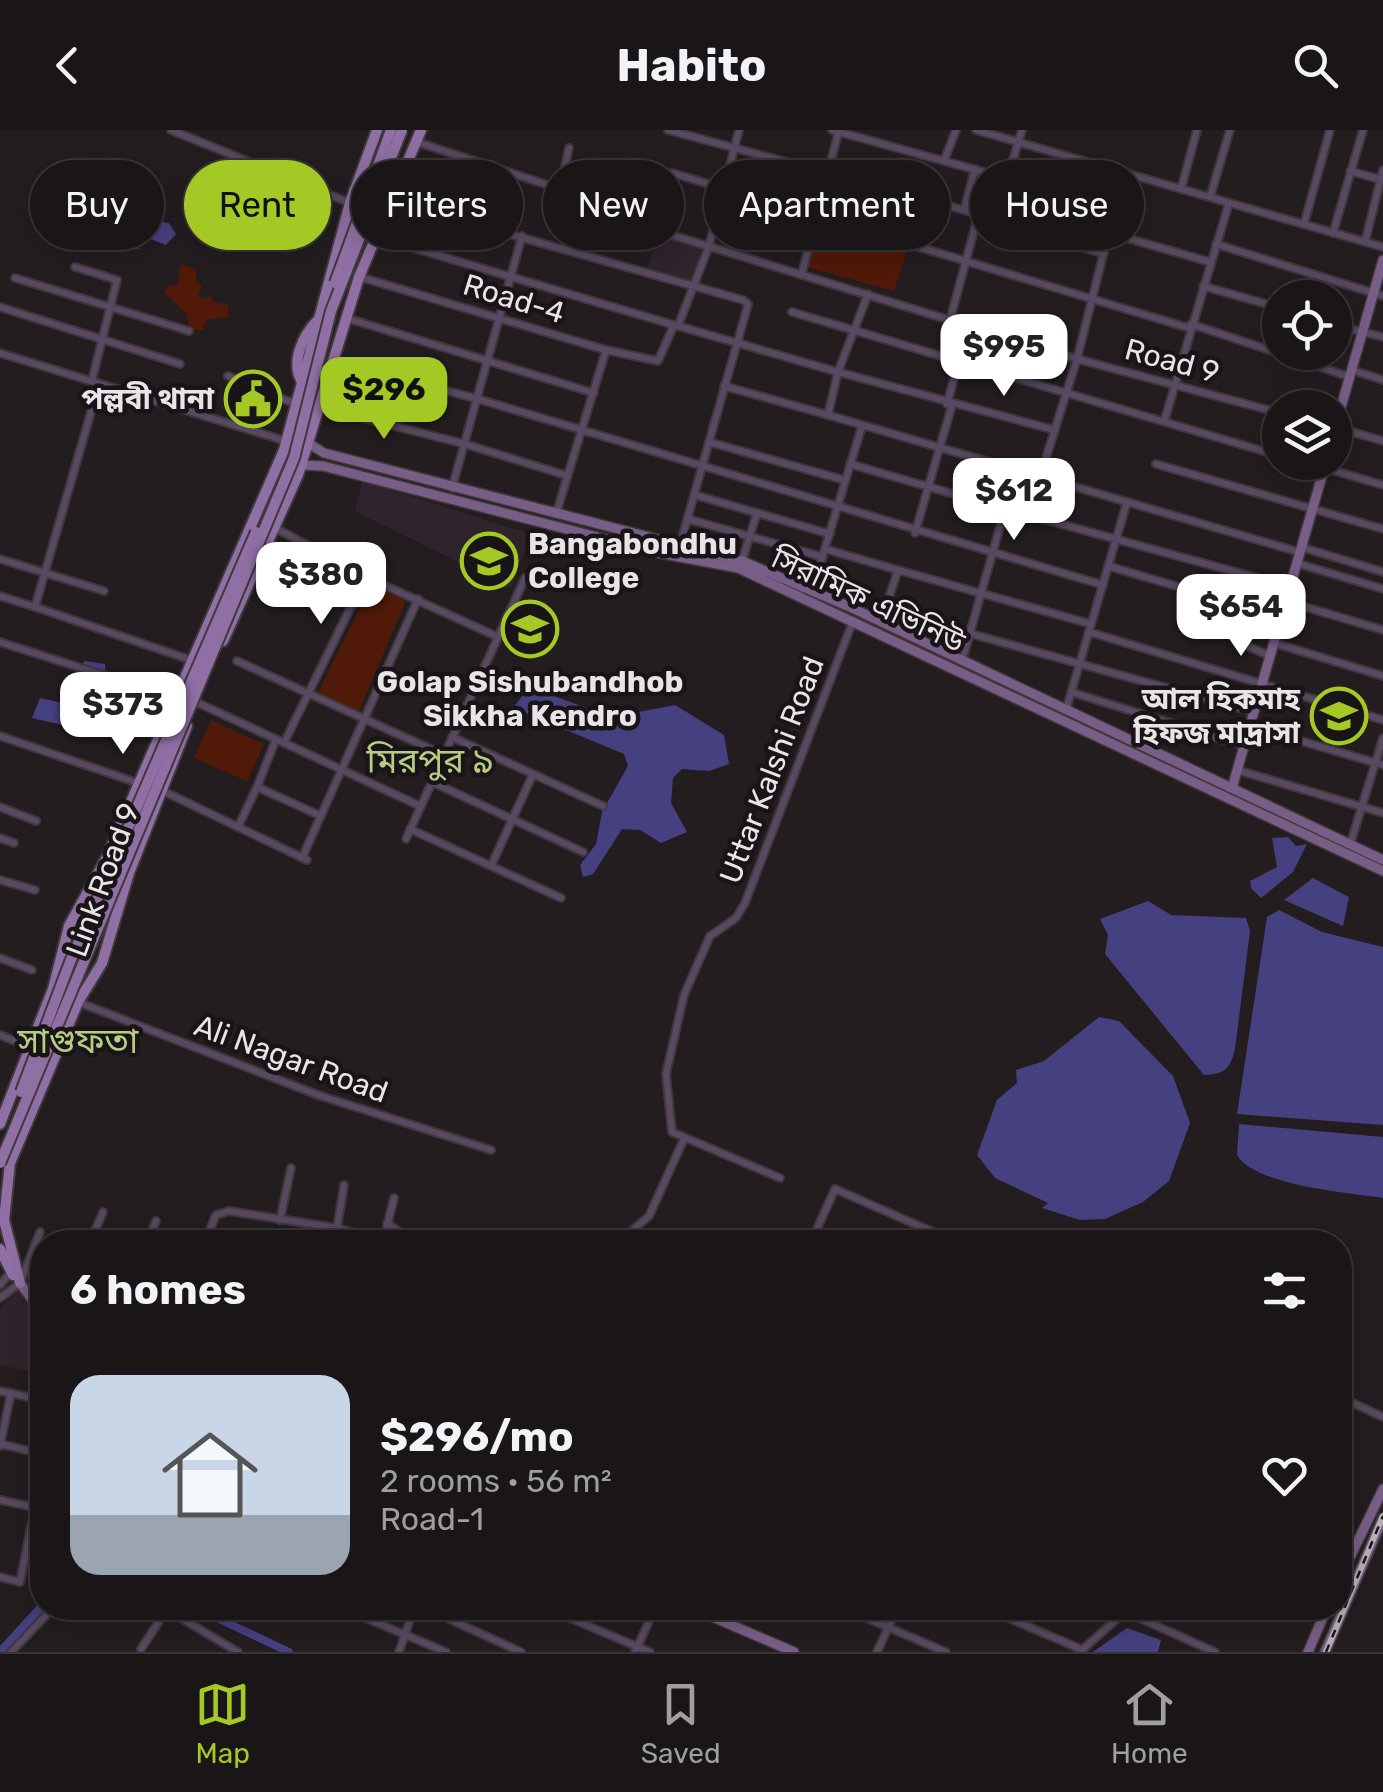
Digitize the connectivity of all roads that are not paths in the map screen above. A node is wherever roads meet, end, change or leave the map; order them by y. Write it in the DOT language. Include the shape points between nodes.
graph roads {
  1 [pos="171,130"];
  2 [pos="378,130"];
  3 [pos="392,130"];
  4 [pos="402,130"];
  5 [pos="668,130"];
  6 [pos="739,130"];
  7 [pos="836,130"];
  8 [pos="956,130"];
  9 [pos="976,130"];
  10 [pos="1022,130"];
  11 [pos="1196,130"];
  12 [pos="1230,130"];
  13 [pos="1330,130"];
  14 [pos="1363,130"];
  15 [pos="419,136"];
  16 [pos="1018,142"];
  17 [pos="569,148"];
  18 [pos="734,148"];
  19 [pos="368,150"];
  20 [pos="462,157"];
  21 [pos="364,160"];
  22 [pos="370,160"];
  23 [pos="410,160"];
  24 [pos="461,160"];
  25 [pos="471,160"];
  26 [pos="566,160"];
  27 [pos="730,160"];
  28 [pos="778,160"];
  29 [pos="829,160"];
  30 [pos="941,160"];
  31 [pos="944,160"];
  32 [pos="1014,160"];
  33 [pos="1082,160"];
  34 [pos="1350,171"];
  35 [pos="1382,177"];
  36 [pos="1144,178"];
  37 [pos="970,188"];
  38 [pos="1180,188"];
  39 [pos="351,197"];
  40 [pos="1210,197"];
  41 [pos="1230,203"];
  42 [pos="950,206"];
  43 [pos="964,210"];
  44 [pos="970,213"];
  45 [pos="1304,224"];
  46 [pos="1333,233"];
  47 [pos="523,236"];
  48 [pos="970,240"];
  49 [pos="1365,242"];
  50 [pos="1144,243"];
  51 [pos="1216,244"];
  52 [pos="1383,247"];
  53 [pos="370,250"];
  54 [pos="421,250"];
  55 [pos="518,250"];
  56 [pos="707,250"];
  57 [pos="723,250"];
  58 [pos="807,250"];
  59 [pos="938,250"];
  60 [pos="1090,250"];
  61 [pos="1105,250"];
  62 [pos="1104,254"];
  63 [pos="964,258"];
  64 [pos="1383,260"];
  65 [pos="1210,262"];
  66 [pos="75,267"];
  67 [pos="802,273"];
  68 [pos="511,276"];
  69 [pos="358,277"];
  70 [pos="15,278"];
  71 [pos="692,286"];
  72 [pos="1203,286"];
  73 [pos="868,294"];
  74 [pos="1378,295"];
  75 [pos="1092,300"];
  76 [pos="1262,303"];
  77 [pos="110,307"];
  78 [pos="0,308"];
  79 [pos="792,312"];
  80 [pos="499,317"];
  81 [pos="345,318"];
  82 [pos="950,320"];
  83 [pos="676,326"];
  84 [pos="1190,326"];
  85 [pos="1352,330"];
  86 [pos="189,331"];
  87 [pos="853,331"];
  88 [pos="990,331"];
  89 [pos="1362,333"];
  90 [pos="1383,338"];
  91 [pos="101,340"];
  92 [pos="737,343"];
  93 [pos="606,350"];
  94 [pos="0,354"];
  95 [pos="1077,358"];
  96 [pos="331,360"];
  97 [pos="485,361"];
  98 [pos="180,364"];
  99 [pos="958,364"];
  100 [pos="973,368"];
  101 [pos="838,372"];
  102 [pos="1350,374"];
  103 [pos="228,376"];
  104 [pos="1383,380"];
  105 [pos="95,382"];
  106 [pos="724,386"];
  107 [pos="1175,386"];
  108 [pos="1345,390"];
  109 [pos="594,392"];
  110 [pos="1066,396"];
  111 [pos="478,399"];
  112 [pos="949,404"];
  113 [pos="317,407"];
  114 [pos="1262,408"];
  115 [pos="828,415"];
  116 [pos="1164,422"];
  117 [pos="862,426"];
  118 [pos="1055,430"];
  119 [pos="582,431"];
  120 [pos="1352,432"];
  121 [pos="273,439"];
  122 [pos="1383,441"];
  123 [pos="709,442"];
  124 [pos="308,443"];
  125 [pos="465,444"];
  126 [pos="286,446"];
  127 [pos="940,448"];
  128 [pos="1262,451"];
  129 [pos="850,464"];
  130 [pos="1156,464"];
  131 [pos="302,465"];
  132 [pos="703,466"];
  133 [pos="1022,472"];
  134 [pos="1352,475"];
  135 [pos="568,476"];
  136 [pos="1040,478"];
  137 [pos="844,480"];
  138 [pos="1321,480"];
  139 [pos="1383,485"];
  140 [pos="452,488"];
  141 [pos="930,488"];
  142 [pos="695,495"];
  143 [pos="1127,502"];
  144 [pos="837,507"];
  145 [pos="1008,510"];
  146 [pos="1311,511"];
  147 [pos="757,513"];
  148 [pos="556,514"];
  149 [pos="688,519"];
  150 [pos="275,528"];
  151 [pos="1383,529"];
  152 [pos="915,532"];
  153 [pos="830,534"];
  154 [pos="749,535"];
  155 [pos="1116,542"];
  156 [pos="680,545"];
  157 [pos="1300,549"];
  158 [pos="824,553"];
  159 [pos="992,556"];
  160 [pos="0,558"];
  161 [pos="742,561"];
  162 [pos="1296,564"];
  163 [pos="1108,566"];
  164 [pos="898,570"];
  165 [pos="45,572"];
  166 [pos="1383,572"];
  167 [pos="366,576"];
  168 [pos="525,578"];
  169 [pos="1103,586"];
  170 [pos="1290,587"];
  171 [pos="1383,589"];
  172 [pos="104,590"];
  173 [pos="812,590"];
  174 [pos="980,594"];
  175 [pos="0,596"];
  176 [pos="418,599"];
  177 [pos="1286,601"];
  178 [pos="35,607"];
  179 [pos="885,610"];
  180 [pos="1281,617"];
  181 [pos="854,620"];
  182 [pos="881,622"];
  183 [pos="1090,628"];
  184 [pos="1383,630"];
  185 [pos="498,636"];
  186 [pos="968,636"];
  187 [pos="0,642"];
  188 [pos="1273,643"];
  189 [pos="1245,644"];
  190 [pos="1270,656"];
  191 [pos="191,660"];
  192 [pos="962,660"];
  193 [pos="236,661"];
  194 [pos="1080,664"];
  195 [pos="1383,676"];
  196 [pos="1262,684"];
  197 [pos="1071,692"];
  198 [pos="308,694"];
  199 [pos="175,698"];
  200 [pos="196,702"];
  201 [pos="1066,710"];
  202 [pos="1254,712"];
  203 [pos="365,720"];
  204 [pos="1383,720"];
  205 [pos="1250,726"];
  206 [pos="0,736"];
  207 [pos="452,738"];
  208 [pos="1383,738"];
  209 [pos="276,739"];
  210 [pos="284,743"];
  211 [pos="1244,746"];
  212 [pos="444,755"];
  213 [pos="1379,764"];
  214 [pos="342,770"];
  215 [pos="1238,770"];
  216 [pos="533,774"];
  217 [pos="432,782"];
  218 [pos="138,783"];
  219 [pos="257,787"];
  220 [pos="1232,788"];
  221 [pos="163,791"];
  222 [pos="420,806"];
  223 [pos="602,806"];
  224 [pos="0,807"];
  225 [pos="1361,807"];
  226 [pos="1383,813"];
  227 [pos="321,816"];
  228 [pos="36,820"];
  229 [pos="512,820"];
  230 [pos="238,828"];
  231 [pos="410,829"];
  232 [pos="0,838"];
  233 [pos="406,839"];
  234 [pos="14,843"];
  235 [pos="1350,845"];
  236 [pos="583,852"];
  237 [pos="1383,860"];
  238 [pos="491,866"];
  239 [pos="1383,870"];
  240 [pos="0,880"];
  241 [pos="35,890"];
  242 [pos="561,898"];
  243 [pos="64,941"];
  244 [pos="106,954"];
  245 [pos="0,958"];
  246 [pos="32,970"];
  247 [pos="78,1002"];
  248 [pos="0,1035"];
  249 [pos="30,1047"];
  250 [pos="0,1124"];
  251 [pos="684,1139"];
  252 [pos="0,1149"];
  253 [pos="491,1150"];
  254 [pos="0,1163"];
  255 [pos="291,1168"];
  256 [pos="780,1178"];
  257 [pos="344,1185"];
  258 [pos="394,1198"];
  259 [pos="102,1212"];
  260 [pos="2,1217"];
  261 [pos="156,1220"];
  262 [pos="280,1220"];
  263 [pos="387,1223"];
  264 [pos="337,1228"];
  265 [pos="95,1230"];
  266 [pos="152,1230"];
  267 [pos="209,1230"];
  268 [pos="344,1230"];
  269 [pos="386,1230"];
  270 [pos="397,1230"];
  271 [pos="633,1230"];
  272 [pos="817,1230"];
  273 [pos="929,1230"];
  274 [pos="0,1249"];
  275 [pos="30,1258"];
  276 [pos="11,1272"];
  277 [pos="0,1284"];
  278 [pos="20,1284"];
  279 [pos="30,1297"];
  280 [pos="0,1298"];
  281 [pos="0,1391"];
  282 [pos="11,1393"];
  283 [pos="30,1397"];
  284 [pos="1352,1403"];
  285 [pos="1383,1417"];
  286 [pos="0,1445"];
  287 [pos="30,1451"];
  288 [pos="1383,1488"];
  289 [pos="0,1500"];
  290 [pos="30,1506"];
  291 [pos="1383,1518"];
  292 [pos="30,1541"];
  293 [pos="1372,1542"];
  294 [pos="1383,1547"];
  295 [pos="1352,1553"];
  296 [pos="0,1578"];
  297 [pos="1352,1589"];
  298 [pos="41,1620"];
  299 [pos="159,1620"];
  300 [pos="186,1620"];
  301 [pos="372,1620"];
  302 [pos="409,1620"];
  303 [pos="451,1620"];
  304 [pos="572,1620"];
  305 [pos="649,1620"];
  306 [pos="720,1620"];
  307 [pos="871,1620"];
  308 [pos="891,1620"];
  309 [pos="1012,1620"];
  310 [pos="1117,1620"];
  311 [pos="1149,1620"];
  312 [pos="1322,1620"];
  313 [pos="1339,1620"];
  314 [pos="888,1627"];
  315 [pos="404,1633"];
  316 [pos="636,1649"];
  317 [pos="141,1651"];
  318 [pos="1082,1651"];
  319 [pos="10,1652"];
  320 [pos="238,1652"];
  321 [pos="399,1652"];
  322 [pos="446,1652"];
  323 [pos="521,1652"];
  324 [pos="650,1652"];
  325 [pos="794,1652"];
  326 [pos="878,1652"];
  327 [pos="946,1652"];
  328 [pos="1215,1652"];
  329 [pos="1308,1652"];
  330 [pos="1325,1652"];
  1 -- 39 [label="street"];
  2 -- 19 [label="main road, Link Road 9"];
  3 -- 252 [label="main road, bridge" via="326,310 286,465 70,962"];
  4 -- 254 [label="main road, bridge" via="332,311 294,458"];
  5 -- 18 [label="street"];
  6 -- 18 [label="street"];
  7 -- 29 [label="street"];
  7 -- 30 [label="street"];
  8 -- 31 [label="street"];
  9 -- 16 [label="street"];
  10 -- 16 [label="street"];
  11 -- 38 [label="street"];
  12 -- 40 [label="street"];
  13 -- 45 [label="street"];
  14 -- 34 [label="street"];
  15 -- 20 [label="street"];
  15 -- 23 [label="main road, Link Road 9"];
  16 -- 32 [label="street"];
  16 -- 33 [label="street"];
  17 -- 26 [label="street"];
  18 -- 27 [label="street"];
  18 -- 28 [label="street"];
  19 -- 21 [label="main road, Link Road 9"];
  19 -- 22 [label="main road"];
  20 -- 24 [label="street"];
  20 -- 25 [label="street"];
  34 -- 35 [label="street"];
  34 -- 46 [label="street"];
  35 -- 49 [label="street"];
  36 -- 38 [label="street"];
  37 -- 43 [label="street"];
  38 -- 40 [label="street"];
  39 -- 126 [label="main road, Link Road 9"];
  40 -- 41 [label="street"];
  41 -- 45 [label="street"];
  41 -- 51 [label="street"];
  42 -- 43 [label="street"];
  43 -- 44 [label="street"];
  45 -- 46 [label="street"];
  46 -- 49 [label="street"];
  47 -- 71 [label="street"];
  48 -- 63 [label="street"];
  49 -- 52 [label="street"];
  50 -- 65 [label="street"];
  51 -- 65 [label="street"];
  51 -- 74 [label="street"];
  53 -- 69 [label="main road, Link Road 9"];
  54 -- 68 [label="street"];
  55 -- 68 [label="street"];
  56 -- 71 [label="street"];
  57 -- 67 [label="street, Road 9"];
  58 -- 67 [label="street"];
  59 -- 63 [label="street"];
  60 -- 62 [label="street"];
  61 -- 62 [label="street"];
  62 -- 75 [label="street"];
  63 -- 75 [label="street"];
  63 -- 82 [label="street"];
  64 -- 74 [label="main road"];
  65 -- 72 [label="street"];
  66 -- 77 [label="street" via="117,280"];
  67 -- 73 [label="street, Road 9"];
  68 -- 80 [label="street"];
  68 -- 83 [label="street"];
  69 -- 80 [label="street, Road-4"];
  69 -- 81 [label="main road, Link Road 9"];
  70 -- 77 [label="street"];
  71 -- 83 [label="street"];
  71 -- 92 [label="street" via="748,304"];
  72 -- 76 [label="street"];
  72 -- 84 [label="street"];
  73 -- 82 [label="street, Road 9"];
  73 -- 87 [label="street"];
  74 -- 89 [label="main road"];
  75 -- 84 [label="street"];
  75 -- 95 [label="street"];
  77 -- 86 [label="street"];
  77 -- 91 [label="street"];
  78 -- 91 [label="street"];
  79 -- 87 [label="street"];
  80 -- 93 [label="street, Road-4"];
  80 -- 97 [label="street"];
  81 -- 96 [label="main road, Link Road 9"];
  81 -- 97 [label="street"];
  82 -- 88 [label="street, Road 9"];
  83 -- 92 [label="street"];
  83 -- 93 [label="street, Road-4" via="658,361"];
  84 -- 102 [label="street"];
  84 -- 107 [label="street"];
  85 -- 89 [label="street"];
  87 -- 99 [label="street"];
  87 -- 101 [label="street"];
  88 -- 95 [label="street, Road 9"];
  88 -- 100 [label="street"];
  89 -- 90 [label="street"];
  89 -- 102 [label="main road"];
  91 -- 98 [label="street"];
  91 -- 105 [label="street"];
  92 -- 101 [label="street"];
  92 -- 106 [label="street"];
  93 -- 109 [label="street"];
  94 -- 105 [label="street"];
  95 -- 107 [label="street, Road 9"];
  95 -- 110 [label="street"];
  96 -- 111 [label="street"];
  96 -- 113 [label="main road, Link Road 9"];
  97 -- 109 [label="street"];
  97 -- 111 [label="street"];
  99 -- 100 [label="street"];
  99 -- 112 [label="street"];
  100 -- 110 [label="street"];
  101 -- 112 [label="street"];
  101 -- 115 [label="street"];
  102 -- 104 [label="street"];
  102 -- 108 [label="main road"];
  103 -- 121 [label="street" via="294,400 287,428"];
  105 -- 121 [label="street"];
  105 -- 165 [label="street"];
  106 -- 115 [label="street"];
  106 -- 123 [label="street"];
  107 -- 114 [label="street, Road 9"];
  107 -- 116 [label="street"];
  109 -- 119 [label="street"];
  110 -- 116 [label="street"];
  110 -- 118 [label="street"];
  111 -- 119 [label="street"];
  111 -- 125 [label="street"];
  112 -- 118 [label="street"];
  112 -- 127 [label="street"];
  113 -- 124 [label="main road, Link Road 9"];
  113 -- 125 [label="street"];
  115 -- 117 [label="street"];
  116 -- 128 [label="street"];
  117 -- 127 [label="street"];
  117 -- 129 [label="street"];
  118 -- 136 [label="street"];
  119 -- 132 [label="street"];
  119 -- 135 [label="street"];
  120 -- 122 [label="street"];
  121 -- 126 [label="street"];
  123 -- 132 [label="street"];
  123 -- 137 [label="street"];
  124 -- 131 [label="main road, Link Road 9"];
  124 -- 140 [label="main road, সিরামিক এভিনিউ"];
  125 -- 135 [label="street"];
  125 -- 140 [label="street"];
  126 -- 191 [label="main road, Link Road 9"];
  127 -- 133 [label="street"];
  127 -- 141 [label="street"];
  129 -- 137 [label="street"];
  129 -- 141 [label="street"];
  130 -- 146 [label="street"];
  131 -- 150 [label="main road, Link Road 9"];
  131 -- 181 [label="main road, সিরামিক এভিনিউ" via="738,568"];
  132 -- 142 [label="street"];
  132 -- 144 [label="street"];
  133 -- 136 [label="street"];
  133 -- 145 [label="street"];
  134 -- 139 [label="street"];
  135 -- 148 [label="street"];
  136 -- 143 [label="street"];
  137 -- 144 [label="street"];
  138 -- 146 [label="main road"];
  140 -- 148 [label="main road, সিরামিক এভিনিউ"];
  141 -- 145 [label="street"];
  141 -- 152 [label="street"];
  142 -- 147 [label="street"];
  142 -- 149 [label="street"];
  143 -- 155 [label="street"];
  143 -- 157 [label="street"];
  144 -- 152 [label="street"];
  144 -- 153 [label="street"];
  145 -- 155 [label="street"];
  145 -- 159 [label="street"];
  146 -- 151 [label="street"];
  146 -- 157 [label="main road"];
  147 -- 153 [label="street"];
  147 -- 154 [label="street"];
  148 -- 156 [label="main road, সিরামিক এভিনিউ"];
  149 -- 154 [label="street"];
  149 -- 156 [label="street"];
  150 -- 167 [label="street"];
  150 -- 200 [label="main road, Link Road 9"];
  152 -- 159 [label="street"];
  153 -- 158 [label="street"];
  154 -- 158 [label="street"];
  154 -- 161 [label="street"];
  155 -- 163 [label="street"];
  155 -- 170 [label="street"];
  156 -- 161 [label="main road, সিরামিক এভিনিউ"];
  157 -- 162 [label="main road"];
  157 -- 166 [label="street"];
  158 -- 164 [label="street"];
  158 -- 173 [label="street"];
  159 -- 169 [label="street"];
  159 -- 174 [label="street"];
  160 -- 165 [label="street"];
  161 -- 173 [label="main road, সিরামিক এভিনিউ"];
  162 -- 170 [label="main road"];
  162 -- 171 [label="street"];
  163 -- 169 [label="street"];
  163 -- 180 [label="street"];
  164 -- 174 [label="street"];
  164 -- 179 [label="street"];
  165 -- 172 [label="street"];
  165 -- 178 [label="street"];
  167 -- 176 [label="street"];
  167 -- 198 [label="street"];
  168 -- 185 [label="street"];
  169 -- 183 [label="street"];
  170 -- 177 [label="main road"];
  173 -- 182 [label="main road, সিরামিক এভিনিউ"];
  174 -- 183 [label="street"];
  174 -- 186 [label="street"];
  175 -- 178 [label="street"];
  176 -- 185 [label="street"];
  176 -- 203 [label="street"];
  177 -- 180 [label="main road"];
  177 -- 184 [label="street"];
  178 -- 191 [label="street"];
  179 -- 182 [label="street"];
  179 -- 186 [label="street"];
  180 -- 188 [label="main road"];
  181 -- 239 [label="main road, সিরামিক এভিনিউ"];
  181 -- 251 [label="street, Uttar Kalshi Road" via="745,903 710,936 692,971 668,1060 672,1132"];
  182 -- 192 [label="main road, সিরামিক এভিনিউ"];
  183 -- 194 [label="street"];
  183 -- 196 [label="street"];
  185 -- 207 [label="street"];
  186 -- 192 [label="street"];
  186 -- 194 [label="street"];
  187 -- 199 [label="street"];
  188 -- 190 [label="main road"];
  188 -- 195 [label="street"];
  189 -- 190 [label="street"];
  190 -- 196 [label="main road"];
  191 -- 199 [label="main road, Link Road 9"];
  192 -- 201 [label="main road, সিরামিক এভিনিউ"];
  193 -- 198 [label="street"];
  194 -- 197 [label="street"];
  194 -- 202 [label="street"];
  196 -- 202 [label="main road"];
  196 -- 204 [label="street"];
  197 -- 201 [label="street"];
  197 -- 211 [label="street"];
  198 -- 203 [label="street"];
  198 -- 210 [label="street"];
  199 -- 218 [label="main road, Link Road 9"];
  200 -- 209 [label="street"];
  200 -- 221 [label="main road, Link Road 9"];
  201 -- 220 [label="main road, সিরামিক এভিনিউ"];
  202 -- 205 [label="main road"];
  203 -- 212 [label="street"];
  203 -- 214 [label="street"];
  205 -- 211 [label="main road"];
  205 -- 213 [label="street"];
  206 -- 218 [label="street"];
  207 -- 212 [label="street"];
  207 -- 216 [label="street"];
  208 -- 213 [label="street"];
  209 -- 210 [label="street"];
  209 -- 219 [label="street"];
  210 -- 214 [label="street"];
  211 -- 215 [label="main road"];
  212 -- 217 [label="street"];
  213 -- 225 [label="street"];
  214 -- 222 [label="street"];
  214 -- 227 [label="street"];
  215 -- 220 [label="main road"];
  215 -- 225 [label="street"];
  216 -- 223 [label="street"];
  216 -- 229 [label="street"];
  217 -- 222 [label="street"];
  217 -- 229 [label="street"];
  218 -- 243 [label="main road, Link Road 9"];
  219 -- 227 [label="street"];
  219 -- 230 [label="street"];
  220 -- 235 [label="main road, সিরামিক এভিনিউ"];
  221 -- 230 [label="street"];
  221 -- 244 [label="main road, Link Road 9" via="129,873"];
  222 -- 231 [label="street"];
  224 -- 228 [label="street"];
  225 -- 226 [label="street"];
  225 -- 235 [label="street"];
  227 -- 230 [label="street" via="305,859"];
  229 -- 236 [label="street"];
  229 -- 238 [label="street"];
  231 -- 233 [label="street"];
  231 -- 238 [label="street"];
  232 -- 234 [label="street"];
  235 -- 237 [label="main road, সিরামিক এভিনিউ"];
  238 -- 242 [label="street"];
  240 -- 241 [label="street"];
  243 -- 244 [label="main road" via="85,961"];
  243 -- 249 [label="main road, Link Road 9" via="54,989"];
  244 -- 247 [label="main road, Link Road 9"];
  245 -- 246 [label="street"];
  247 -- 253 [label="street, Ali Nagar Road" via="318,1096"];
  247 -- 260 [label="main road, Link Road 9" via="10,1163"];
  248 -- 249 [label="street"];
  249 -- 250 [label="main road, Link Road 9"];
  251 -- 256 [label="street"];
  251 -- 271 [label="street" via="649,1216"];
  255 -- 262 [label="street"];
  257 -- 264 [label="street"];
  258 -- 263 [label="street"];
  259 -- 265 [label="street"];
  260 -- 278 [label="main road, Link Road 9"];
  261 -- 266 [label="street"];
  262 -- 264 [label="street"];
  262 -- 267 [label="street" via="223,1211"];
  263 -- 269 [label="street"];
  263 -- 270 [label="street"];
  264 -- 268 [label="street"];
  272 -- 273 [label="street" via="835,1189"];
  274 -- 276 [label="main road, Link Road 9"];
  275 -- 278 [label="street"];
  276 -- 277 [label="street"];
  276 -- 278 [label="main road, Link Road 9"];
  278 -- 279 [label="main road, Link Road 9"];
  278 -- 280 [label="street"];
  281 -- 282 [label="street"];
  282 -- 283 [label="street"];
  282 -- 286 [label="street"];
  284 -- 285 [label="street"];
  286 -- 287 [label="street"];
  288 -- 295 [label="main road"];
  289 -- 290 [label="street"];
  291 -- 293 [label="main road"];
  292 -- 296 [label="street" via="20,1582"];
  293 -- 294 [label="street"];
  293 -- 297 [label="main road"];
  298 -- 319 [label="street"];
  299 -- 317 [label="street"];
  300 -- 320 [label="street"];
  301 -- 315 [label="street"];
  302 -- 315 [label="street"];
  303 -- 323 [label="street"];
  304 -- 316 [label="street"];
  305 -- 316 [label="street"];
  306 -- 325 [label="main road"];
  307 -- 314 [label="street"];
  308 -- 314 [label="street"];
  309 -- 318 [label="street"];
  310 -- 318 [label="street"];
  311 -- 328 [label="street"];
  312 -- 329 [label="main road"];
  313 -- 330 [label="main road"];
  314 -- 326 [label="street"];
  314 -- 327 [label="street"];
  315 -- 321 [label="street"];
  315 -- 322 [label="street"];
  316 -- 324 [label="street"];
}
